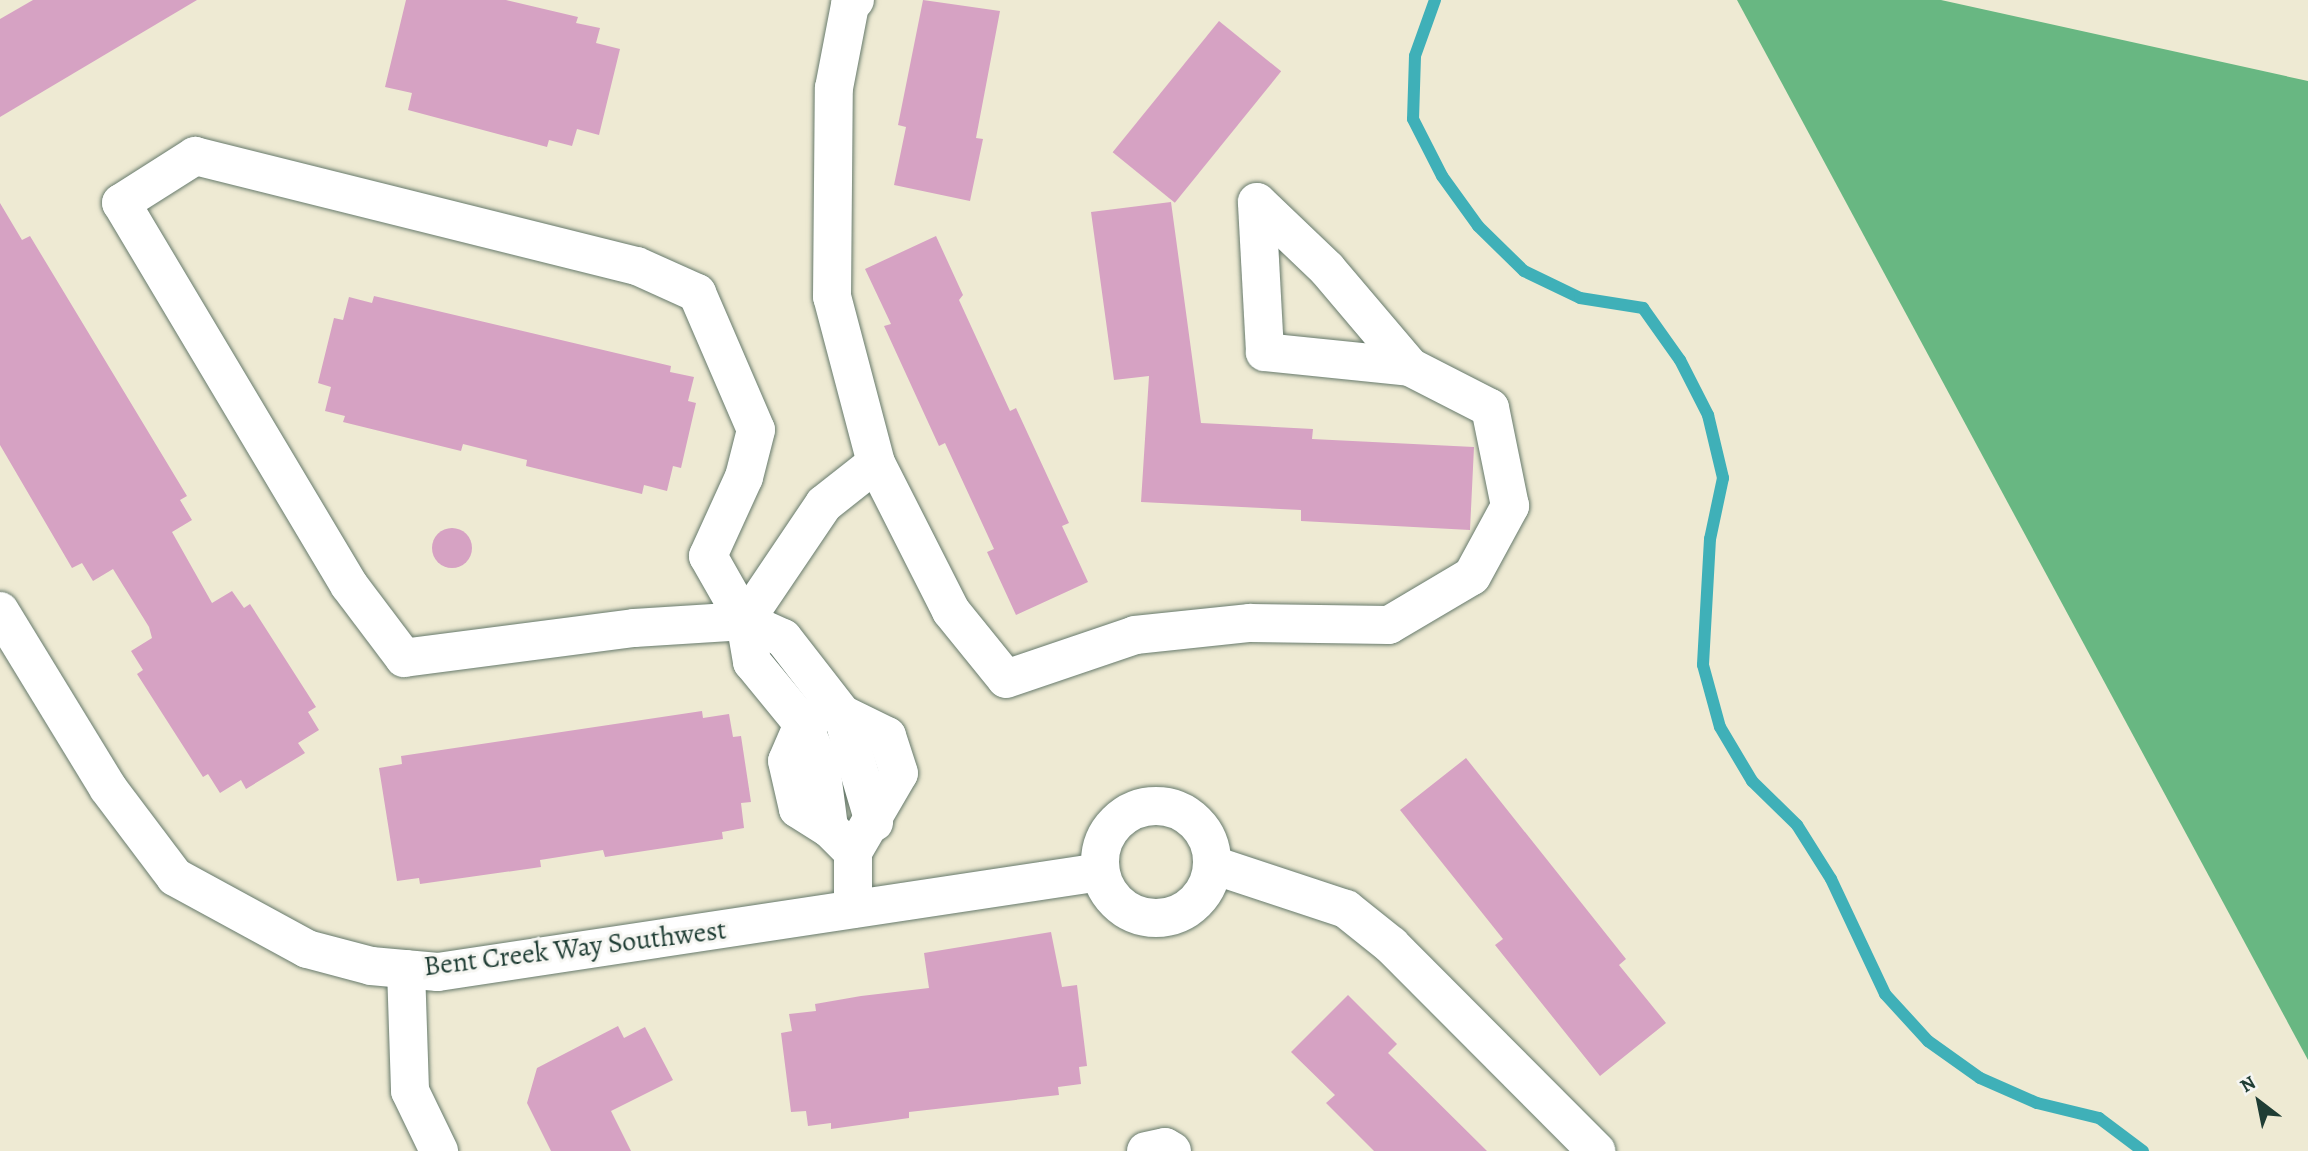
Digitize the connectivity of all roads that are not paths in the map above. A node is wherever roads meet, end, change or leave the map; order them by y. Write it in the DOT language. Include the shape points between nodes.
graph roads {
  1 [pos="855,0"];
  2 [pos="1410,367"];
  3 [pos="876,463"];
  4 [pos="0,611"];
  5 [pos="746,621"];
  6 [pos="826,714"];
  7 [pos="852,834"];
  8 [pos="1213,865"];
  9 [pos="1101,872"];
  10 [pos="853,909"];
  11 [pos="406,969"];
  12 [pos="439,1151"];
  13 [pos="1146,1151"];
  14 [pos="1172,1151"];
  15 [pos="1596,1151"];
  1 -- 3 [label="street" via="849,5 834,88 832,297"];
  2 -- 2 [label="street" via="1265,352 1257,202 1327,269"];
  2 -- 3 [label="street" via="1490,408 1510,506 1472,576 1390,625 1250,623 1135,635 1006,679 951,611"];
  3 -- 5 [label="street" via="824,504"];
  4 -- 11 [label="street, Bent Creek Way Southwest" via="108,788 175,877 307,949 371,966"];
  5 -- 5 [label="street" via="708,556 744,477 756,430 697,293 637,266 195,156 121,203 349,585 404,658 634,628"];
  5 -- 6 [label="street" via="783,638"];
  6 -- 7 [label="street" via="821,766"];
  6 -- 7 [label="street" via="887,736 898,773"];
  7 -- 10 [label="street"];
  8 -- 9 [label="street" via="1207,887 1196,902 1173,916 1144,917 1119,905"];
  8 -- 9 [label="street" via="1210,842 1193,819 1164,805 1150,805 1115,822 1105,838"];
  8 -- 15 [label="street" via="1346,909 1391,945"];
  9 -- 10 [label="street, Bent Creek Way Southwest"];
  10 -- 11 [label="street, Bent Creek Way Southwest" via="438,972"];
  11 -- 12 [label="street" via="410,1091"];
  13 -- 14 [label="street" via="1165,1147"];
}
